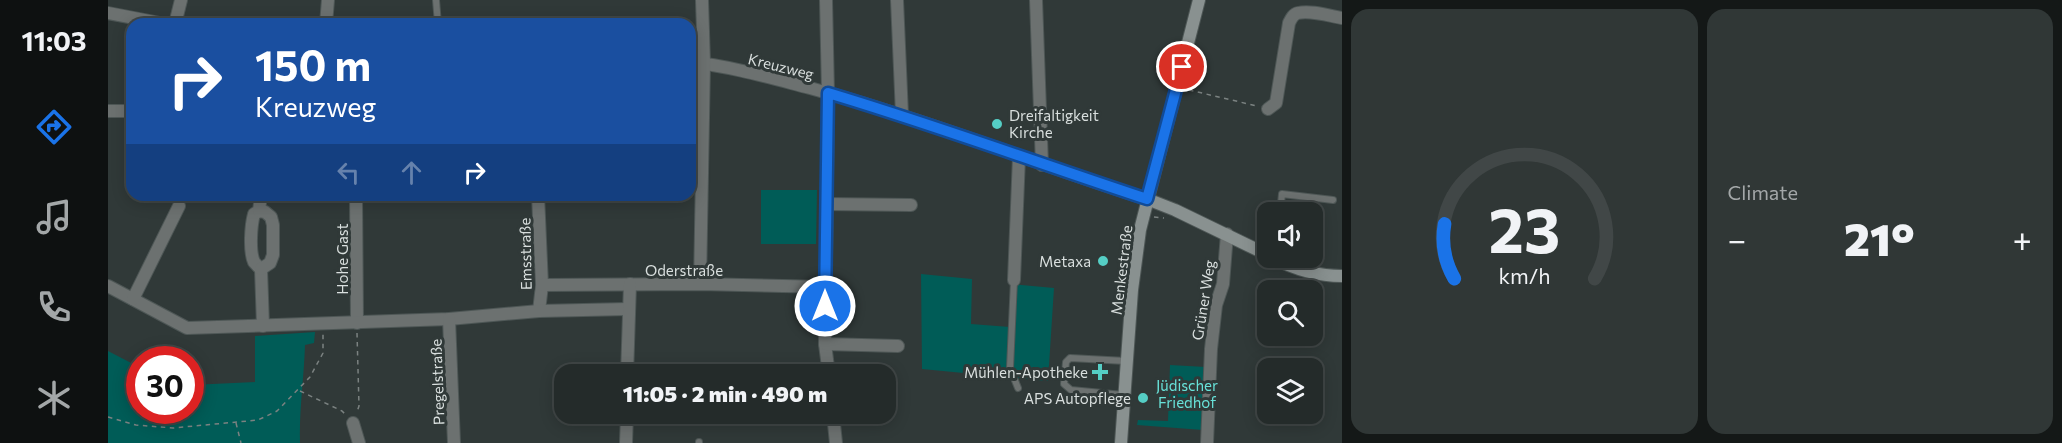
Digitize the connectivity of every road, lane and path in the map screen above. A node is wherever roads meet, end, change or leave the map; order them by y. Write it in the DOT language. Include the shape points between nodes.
graph roads {
  1 [pos="181,0"];
  2 [pos="328,0"];
  3 [pos="436,0"];
  4 [pos="702,0"];
  5 [pos="826,0"];
  6 [pos="897,0"];
  7 [pos="1036,0"];
  8 [pos="1199,0"];
  9 [pos="108,13"];
  10 [pos="134,18"];
  11 [pos="176,18"];
  12 [pos="326,18"];
  13 [pos="438,18"];
  14 [pos="1342,18"];
  15 [pos="696,62"];
  16 [pos="704,63"];
  17 [pos="1176,88"];
  18 [pos="828,93"];
  19 [pos="1268,109"];
  20 [pos="108,111"];
  21 [pos="126,111"];
  22 [pos="902,115"];
  23 [pos="1019,157"];
  24 [pos="1042,165"];
  25 [pos="696,178"];
  26 [pos="1147,199"];
  27 [pos="1333,200"];
  28 [pos="260,201"];
  29 [pos="356,201"];
  30 [pos="538,201"];
  31 [pos="695,201"];
  32 [pos="1281,202"];
  33 [pos="826,204"];
  34 [pos="910,205"];
  35 [pos="179,206"];
  36 [pos="259,211"];
  37 [pos="1227,234"];
  38 [pos="1257,250"];
  39 [pos="1302,268"];
  40 [pos="261,269"];
  41 [pos="1342,276"];
  42 [pos="1014,280"];
  43 [pos="630,284"];
  44 [pos="700,284"];
  45 [pos="542,285"];
  46 [pos="108,286"];
  47 [pos="825,287"];
  48 [pos="133,299"];
  49 [pos="628,309"];
  50 [pos="539,311"];
  51 [pos="449,319"];
  52 [pos="357,323"];
  53 [pos="322,324"];
  54 [pos="263,326"];
  55 [pos="825,344"];
  56 [pos="898,346"];
  57 [pos="1126,361"];
  58 [pos="627,364"];
  59 [pos="828,364"];
  60 [pos="1018,388"];
  61 [pos="299,390"];
  62 [pos="1124,395"];
  63 [pos="108,417"];
  64 [pos="235,422"];
  65 [pos="353,423"];
  66 [pos="627,424"];
  67 [pos="834,424"];
  68 [pos="241,443"];
  69 [pos="359,443"];
  70 [pos="454,443"];
  71 [pos="626,443"];
  72 [pos="836,443"];
  73 [pos="1121,443"];
  74 [pos="1207,443"];
  1 -- 11 [label="street"];
  2 -- 12 [label="street"];
  3 -- 13 [label="lane"];
  4 -- 16 [label="street"];
  5 -- 18 [label="street"];
  6 -- 22 [label="street"];
  7 -- 24 [label="street"];
  8 -- 17 [label="street, Menkestraße"];
  9 -- 10 [label="street"];
  14 -- 19 [label="street" via="1310,13 1293,16 1288,23 1276,103"];
  15 -- 16 [label="street, Kreuzweg"];
  16 -- 18 [label="street, Kreuzweg"];
  16 -- 25 [label="street"];
  17 -- 19 [label="path"];
  17 -- 26 [label="street, Menkestraße"];
  18 -- 22 [label="street, Kreuzweg"];
  18 -- 33 [label="street"];
  20 -- 21 [label="street"];
  22 -- 23 [label="street, Kreuzweg"];
  23 -- 24 [label="street, Kreuzweg"];
  23 -- 42 [label="street"];
  24 -- 26 [label="street, Kreuzweg"];
  26 -- 37 [label="street, Kreuzweg"];
  26 -- 57 [label="street, Menkestraße" via="1132,290"];
  27 -- 32 [label="lane" via="1282,194"];
  28 -- 36 [label="street"];
  29 -- 52 [label="street, Hohe Gast"];
  30 -- 45 [label="street, Emsstraße"];
  31 -- 44 [label="street"];
  33 -- 34 [label="street"];
  33 -- 47 [label="street"];
  35 -- 48 [label="street"];
  36 -- 40 [label="street" via="252,223 252,252"];
  36 -- 40 [label="street" via="271,217 273,225 273,255"];
  37 -- 38 [label="street, Kreuzweg"];
  37 -- 74 [label="street, Grüner Weg" via="1210,349"];
  39 -- 41 [label="street, Kreuzweg" via="1325,276"];
  40 -- 54 [label="street"];
  42 -- 60 [label="lane" via="1010,368"];
  43 -- 44 [label="street, Oderstraße"];
  43 -- 45 [label="street, Oderstraße"];
  43 -- 49 [label="street"];
  44 -- 47 [label="street, Oderstraße"];
  45 -- 50 [label="street, Emsstraße"];
  46 -- 48 [label="street"];
  47 -- 55 [label="street"];
  48 -- 54 [label="street" via="187,328"];
  49 -- 50 [label="street"];
  49 -- 58 [label="street"];
  50 -- 51 [label="street"];
  51 -- 52 [label="street"];
  51 -- 70 [label="street, Pregelstraße"];
  52 -- 53 [label="street"];
  52 -- 65 [label="path" via="360,406"];
  53 -- 54 [label="street"];
  53 -- 61 [label="path" via="323,353"];
  55 -- 56 [label="street"];
  55 -- 59 [label="street"];
  57 -- 62 [label="street, Menkestraße"];
  57 -- 62 [label="lane" via="1070,358 1064,384 1071,390"];
  61 -- 64 [label="path" via="277,411 258,420"];
  61 -- 65 [label="path" via="342,411"];
  62 -- 73 [label="street, Menkestraße"];
  63 -- 64 [label="path" via="136,425 173,428"];
  64 -- 68 [label="path"];
  65 -- 69 [label="street"];
  66 -- 71 [label="street"];
  67 -- 72 [label="street"];
}
